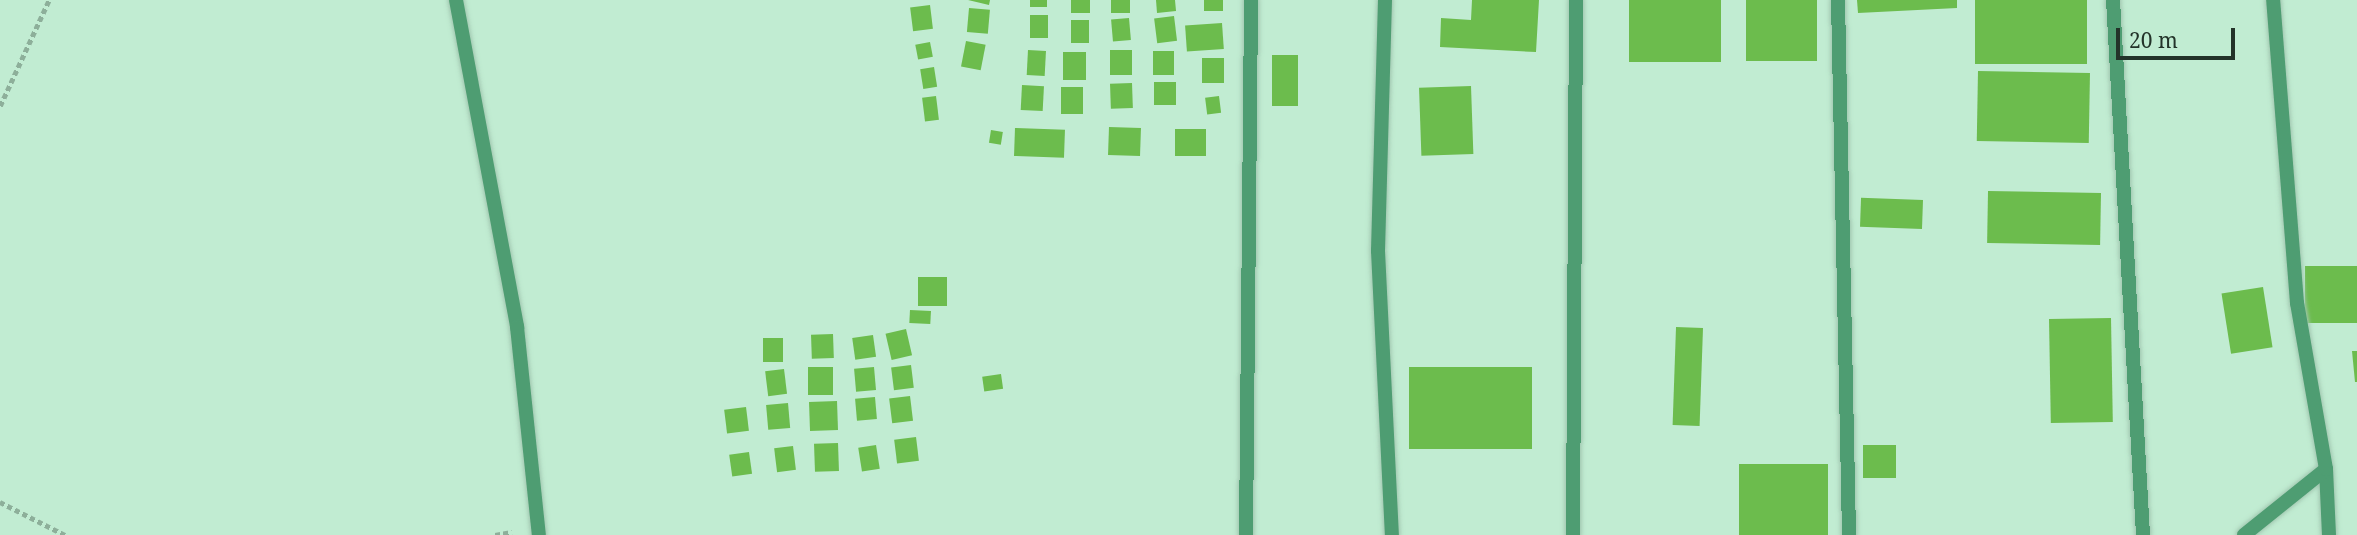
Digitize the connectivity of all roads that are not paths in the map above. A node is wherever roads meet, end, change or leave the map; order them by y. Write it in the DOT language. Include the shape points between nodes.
graph roads {
  1 [pos="456,0"];
  2 [pos="1251,0"];
  3 [pos="1385,0"];
  4 [pos="1576,0"];
  5 [pos="1838,0"];
  6 [pos="2113,0"];
  7 [pos="2273,0"];
  8 [pos="2326,469"];
  9 [pos="539,535"];
  10 [pos="1246,535"];
  11 [pos="1392,535"];
  12 [pos="1573,535"];
  13 [pos="1849,535"];
  14 [pos="2143,535"];
  15 [pos="2244,535"];
  16 [pos="2329,535"];
  1 -- 9 [label="street" via="517,327"];
  2 -- 10 [label="street"];
  3 -- 11 [label="street" via="1378,251"];
  4 -- 12 [label="street"];
  5 -- 13 [label="street"];
  6 -- 14 [label="street"];
  7 -- 8 [label="street" via="2297,303"];
  8 -- 15 [label="street"];
  8 -- 16 [label="street"];
}
